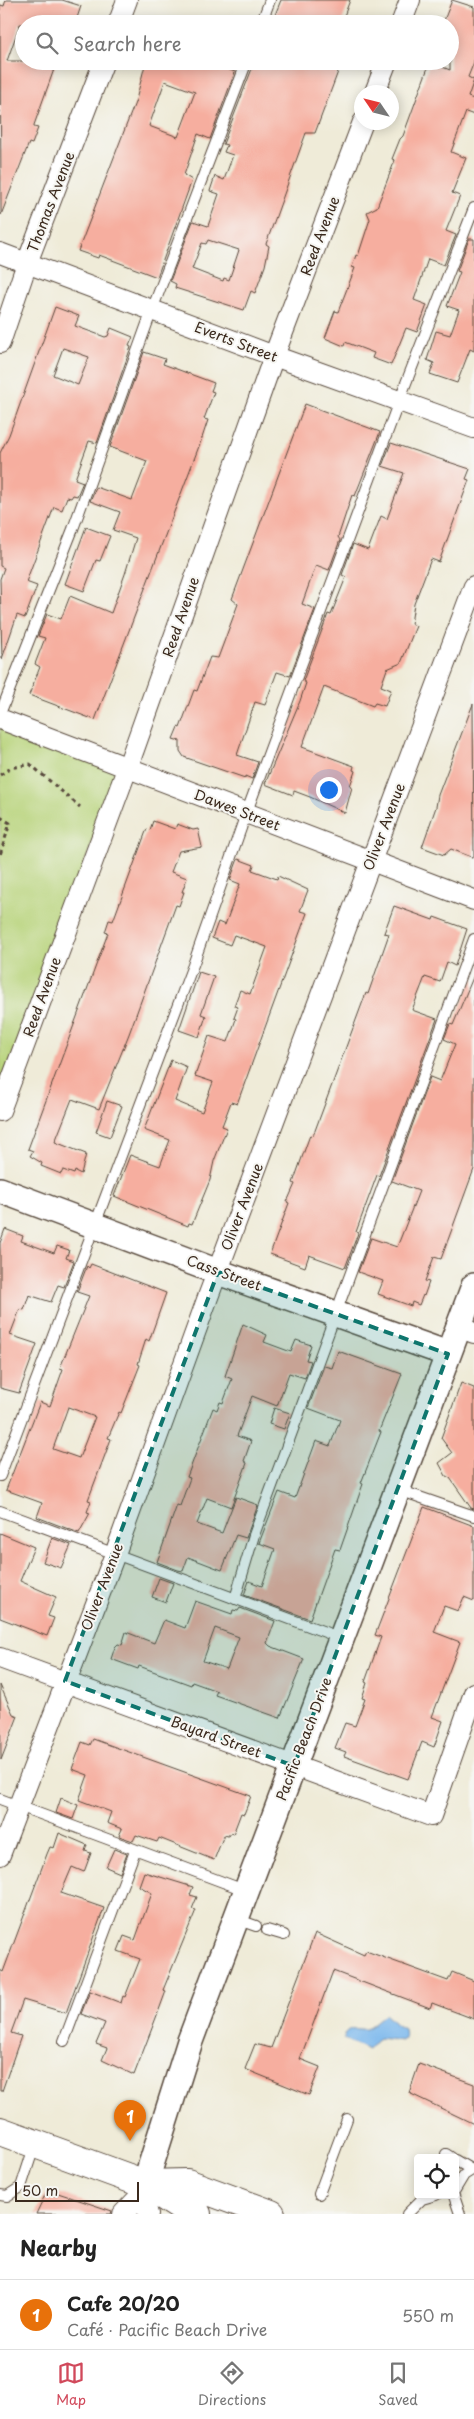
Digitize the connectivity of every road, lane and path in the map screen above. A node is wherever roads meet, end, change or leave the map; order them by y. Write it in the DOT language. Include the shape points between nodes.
graph roads {
  1 [pos="127,0"];
  2 [pos="270,0"];
  3 [pos="410,0"];
  4 [pos="121,15"];
  5 [pos="264,15"];
  6 [pos="404,15"];
  7 [pos="101,70"];
  8 [pos="244,70"];
  9 [pos="384,70"];
  10 [pos="378,85"];
  11 [pos="360,130"];
  12 [pos="474,208"];
  13 [pos="0,253"];
  14 [pos="27,263"];
  15 [pos="152,310"];
  16 [pos="0,343"];
  17 [pos="274,356"];
  18 [pos="399,402"];
  19 [pos="474,428"];
  20 [pos="474,586"];
  21 [pos="0,714"];
  22 [pos="0,719"];
  23 [pos="127,769"];
  24 [pos="0,775"];
  25 [pos="80,807"];
  26 [pos="246,814"];
  27 [pos="0,817"];
  28 [pos="0,855"];
  29 [pos="371,861"];
  30 [pos="474,900"];
  31 [pos="474,939"];
  32 [pos="0,1112"];
  33 [pos="0,1190"];
  34 [pos="94,1225"];
  35 [pos="218,1272"];
  36 [pos="474,1286"];
  37 [pos="334,1314"];
  38 [pos="466,1330"];
  39 [pos="448,1354"];
  40 [pos="0,1476"];
  41 [pos="399,1490"];
  42 [pos="0,1511"];
  43 [pos="474,1516"];
  44 [pos="115,1554"];
  45 [pos="234,1599"];
  46 [pos="342,1639"];
  47 [pos="0,1658"];
  48 [pos="65,1681"];
  49 [pos="474,1693"];
  50 [pos="294,1766"];
  51 [pos="9,1802"];
  52 [pos="135,1851"];
  53 [pos="0,1855"];
  54 [pos="247,1891"];
  55 [pos="267,1930"];
  56 [pos="284,1935"];
  57 [pos="64,2041"];
  58 [pos="347,2119"];
  59 [pos="0,2131"];
  60 [pos="36,2144"];
  61 [pos="459,2162"];
  62 [pos="473,2170"];
  63 [pos="459,2183"];
  64 [pos="143,2189"];
  65 [pos="318,2194"];
  66 [pos="0,2195"];
  67 [pos="422,2199"];
  68 [pos="455,2199"];
  69 [pos="123,2214"];
  70 [pos="148,2214"];
  71 [pos="197,2214"];
  72 [pos="271,2214"];
  73 [pos="407,2214"];
  74 [pos="460,2214"];
  1 -- 4 [label="street"];
  2 -- 5 [label="lane"];
  3 -- 6 [label="street"];
  7 -- 14 [label="street, Thomas Avenue"];
  8 -- 15 [label="lane"];
  9 -- 10 [label="street"];
  11 -- 17 [label="street, Reed Avenue"];
  12 -- 18 [label="lane"];
  13 -- 14 [label="street, Everts Street"];
  14 -- 15 [label="street, Everts Street"];
  14 -- 16 [label="street, Thomas Avenue"];
  15 -- 17 [label="street, Everts Street"];
  15 -- 21 [label="lane" via="73,529"];
  17 -- 18 [label="street, Everts Street"];
  17 -- 23 [label="street, Reed Avenue"];
  18 -- 19 [label="street, Everts Street"];
  18 -- 26 [label="lane"];
  20 -- 29 [label="street, Oliver Avenue"];
  22 -- 23 [label="street, Dawes Street"];
  23 -- 26 [label="street, Dawes Street"];
  23 -- 32 [label="street, Reed Avenue"];
  24 -- 25 [label="path" via="11,768 30,764"];
  26 -- 29 [label="street, Dawes Street"];
  26 -- 34 [label="lane" via="193,965"];
  27 -- 28 [label="path" via="10,823"];
  29 -- 30 [label="street, Dawes Street"];
  29 -- 35 [label="street, Oliver Avenue"];
  31 -- 37 [label="lane"];
  33 -- 34 [label="street, Cass Street"];
  34 -- 35 [label="street, Cass Street"];
  34 -- 40 [label="lane"];
  35 -- 37 [label="street, Cass Street"];
  35 -- 44 [label="street, Oliver Avenue"];
  36 -- 38 [label="street, Pacific Beach Drive"];
  37 -- 39 [label="street, Cass Street"];
  37 -- 45 [label="lane"];
  38 -- 39 [label="street, Pacific Beach Drive"];
  39 -- 41 [label="street, Pacific Beach Drive"];
  41 -- 43 [label="lane"];
  41 -- 46 [label="street, Pacific Beach Drive"];
  42 -- 44 [label="lane"];
  44 -- 45 [label="lane"];
  44 -- 48 [label="street, Oliver Avenue"];
  45 -- 46 [label="lane"];
  46 -- 50 [label="street, Pacific Beach Drive"];
  47 -- 48 [label="street, Bayard Street"];
  48 -- 50 [label="street, Bayard Street"];
  48 -- 51 [label="street, Oliver Avenue"];
  49 -- 50 [label="street, Bayard Street" via="431,1816"];
  50 -- 54 [label="street, Pacific Beach Drive"];
  51 -- 52 [label="lane"];
  51 -- 53 [label="street, Oliver Avenue"];
  52 -- 54 [label="lane"];
  52 -- 57 [label="lane"];
  54 -- 64 [label="street, Pacific Beach Drive" via="246,1922 190,2041"];
  55 -- 56 [label="lane"];
  58 -- 65 [label="lane"];
  59 -- 60 [label="main road"];
  60 -- 64 [label="main road"];
  60 -- 66 [label="lane" via="21,2187 15,2193"];
  61 -- 62 [label="lane"];
  62 -- 63 [label="lane" via="464,2175"];
  64 -- 69 [label="street, Pacific Beach Drive"];
  64 -- 70 [label="street"];
  64 -- 71 [label="main road"];
  64 -- 72 [label="main road" via="187,2183"];
  67 -- 73 [label="lane"];
  68 -- 74 [label="lane"];
}
